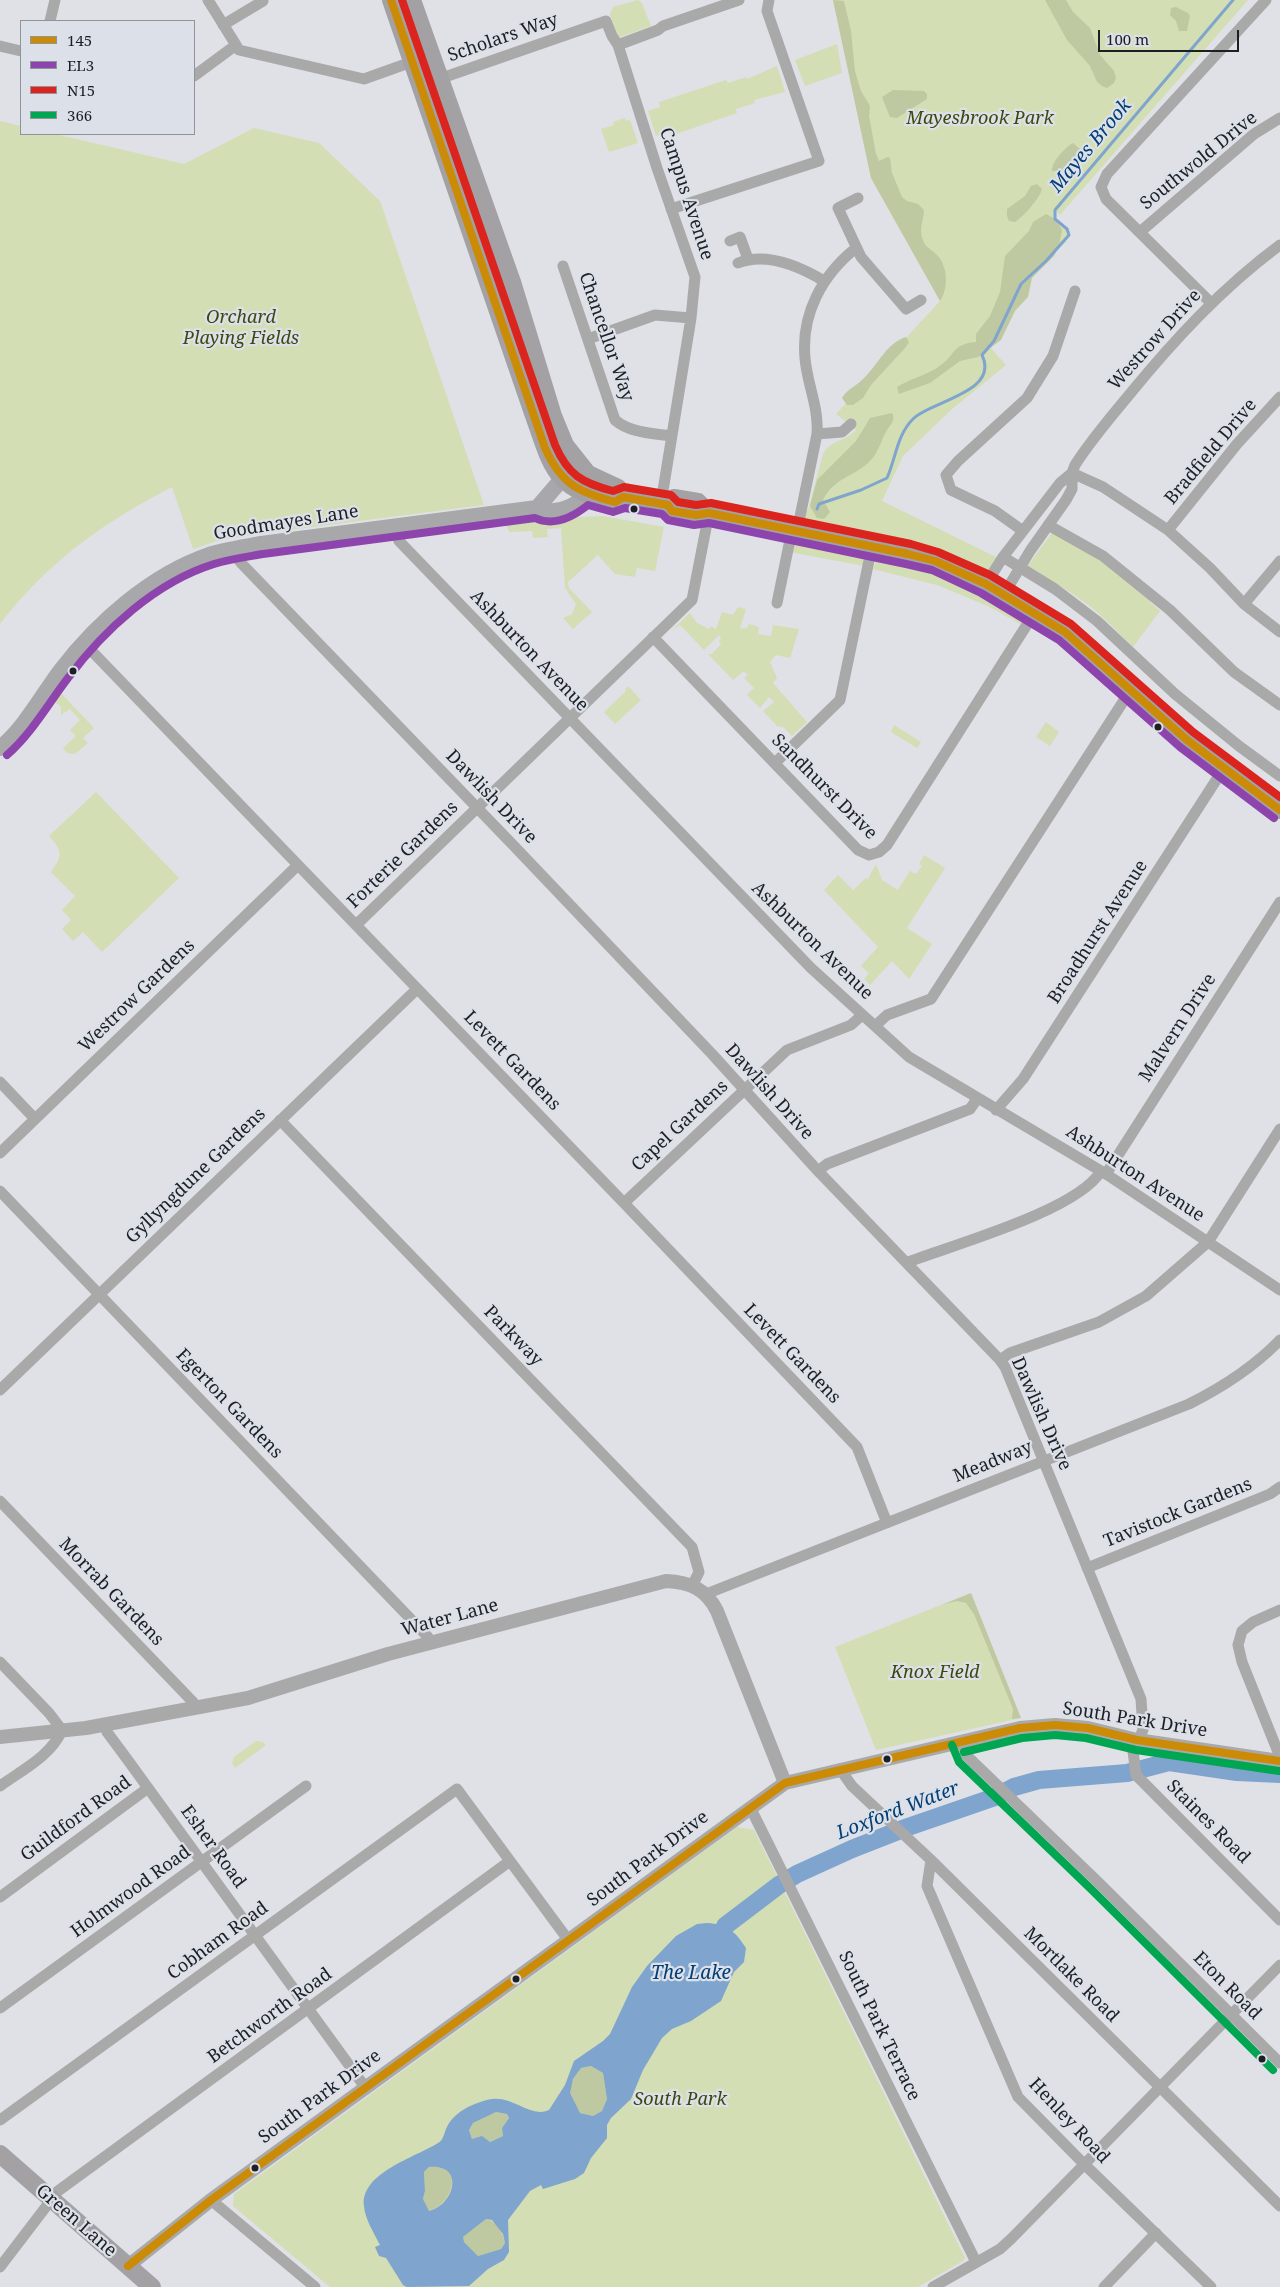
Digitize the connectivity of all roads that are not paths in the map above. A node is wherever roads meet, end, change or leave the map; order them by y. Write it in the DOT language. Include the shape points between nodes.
graph roads {
  1 [pos="55,0"];
  2 [pos="208,0"];
  3 [pos="391,0"];
  4 [pos="412,0"];
  5 [pos="739,0"];
  6 [pos="769,0"];
  7 [pos="1266,0"];
  8 [pos="263,1"];
  9 [pos="50,20"];
  10 [pos="606,21"];
  11 [pos="223,24"];
  12 [pos="618,45"];
  13 [pos="0,46"];
  14 [pos="236,46"];
  15 [pos="20,51"];
  16 [pos="431,55"];
  17 [pos="413,62"];
  18 [pos="195,75"];
  19 [pos="439,79"];
  20 [pos="1280,118"];
  21 [pos="858,198"];
  22 [pos="671,209"];
  23 [pos="1140,232"];
  24 [pos="730,241"];
  25 [pos="1280,245"];
  26 [pos="856,248"];
  27 [pos="563,266"];
  28 [pos="824,281"];
  29 [pos="1075,291"];
  30 [pos="921,300"];
  31 [pos="1211,303"];
  32 [pos="691,318"];
  33 [pos="526,328"];
  34 [pos="506,335"];
  35 [pos="588,338"];
  36 [pos="1280,397"];
  37 [pos="851,424"];
  38 [pos="817,434"];
  39 [pos="671,436"];
  40 [pos="585,472"];
  41 [pos="1072,473"];
  42 [pos="562,479"];
  43 [pos="585,494"];
  44 [pos="623,497"];
  45 [pos="664,504"];
  46 [pos="537,508"];
  47 [pos="709,513"];
  48 [pos="1048,525"];
  49 [pos="394,528"];
  50 [pos="1168,530"];
  51 [pos="794,531"];
  52 [pos="1023,531"];
  53 [pos="872,546"];
  54 [pos="234,548"];
  55 [pos="1003,557"];
  56 [pos="1280,561"];
  57 [pos="1019,567"];
  58 [pos="986,584"];
  59 [pos="1004,594"];
  60 [pos="777,603"];
  61 [pos="1244,604"];
  62 [pos="1035,612"];
  63 [pos="1280,632"];
  64 [pos="653,637"];
  65 [pos="83,642"];
  66 [pos="1130,691"];
  67 [pos="1280,705"];
  68 [pos="568,718"];
  69 [pos="0,748"];
  70 [pos="775,763"];
  71 [pos="1224,768"];
  72 [pos="1280,776"];
  73 [pos="476,808"];
  74 [pos="1280,810"];
  75 [pos="298,865"];
  76 [pos="1280,902"];
  77 [pos="356,925"];
  78 [pos="417,989"];
  79 [pos="862,1015"];
  80 [pos="875,1026"];
  81 [pos="0,1082"];
  82 [pos="744,1090"];
  83 [pos="977,1099"];
  84 [pos="996,1110"];
  85 [pos="35,1119"];
  86 [pos="280,1120"];
  87 [pos="1280,1129"];
  88 [pos="0,1153"];
  89 [pos="818,1171"];
  90 [pos="1104,1173"];
  91 [pos="0,1191"];
  92 [pos="624,1203"];
  93 [pos="1208,1242"];
  94 [pos="908,1264"];
  95 [pos="1280,1290"];
  96 [pos="99,1294"];
  97 [pos="1280,1340"];
  98 [pos="1000,1360"];
  99 [pos="0,1390"];
  100 [pos="1044,1461"];
  101 [pos="1280,1488"];
  102 [pos="0,1501"];
  103 [pos="887,1523"];
  104 [pos="1087,1568"];
  105 [pos="692,1586"];
  106 [pos="706,1594"];
  107 [pos="1280,1610"];
  108 [pos="430,1643"];
  109 [pos="0,1662"];
  110 [pos="194,1708"];
  111 [pos="105,1725"];
  112 [pos="62,1730"];
  113 [pos="0,1737"];
  114 [pos="1137,1740"];
  115 [pos="962,1742"];
  116 [pos="1280,1757"];
  117 [pos="1280,1761"];
  118 [pos="840,1769"];
  119 [pos="785,1783"];
  120 [pos="0,1786"];
  121 [pos="306,1786"];
  122 [pos="148,1788"];
  123 [pos="750,1806"];
  124 [pos="930,1860"];
  125 [pos="202,1861"];
  126 [pos="510,1861"];
  127 [pos="0,1897"];
  128 [pos="1280,1920"];
  129 [pos="256,1935"];
  130 [pos="569,1941"];
  131 [pos="1280,1965"];
  132 [pos="0,2008"];
  133 [pos="309,2009"];
  134 [pos="1231,2015"];
  135 [pos="1280,2063"];
  136 [pos="365,2087"];
  137 [pos="1159,2088"];
  138 [pos="0,2120"];
  139 [pos="0,2154"];
  140 [pos="1084,2164"];
  141 [pos="51,2199"];
  142 [pos="211,2200"];
  143 [pos="1280,2206"];
  144 [pos="1156,2233"];
  145 [pos="976,2262"];
  146 [pos="1,2264"];
  147 [pos="128,2266"];
  148 [pos="152,2287"];
  149 [pos="315,2287"];
  150 [pos="933,2287"];
  151 [pos="1104,2287"];
  152 [pos="1211,2287"];
  1 -- 9 [label="street"];
  2 -- 11 [label="street"];
  3 -- 17 [label="main road"];
  4 -- 16 [label="main road"];
  5 -- 12 [label="street"];
  6 -- 22 [label="street" via="767,10 819,161"];
  7 -- 23 [label="street" via="1107,174 1101,187 1106,199"];
  8 -- 11 [label="street"];
  10 -- 12 [label="street, Campus Avenue"];
  10 -- 19 [label="street, Scholars Way"];
  11 -- 14 [label="street"];
  12 -- 22 [label="street, Campus Avenue"];
  13 -- 15 [label="street"];
  14 -- 17 [label="street" via="239,50 364,79"];
  14 -- 18 [label="street"];
  16 -- 17 [label="street"];
  16 -- 19 [label="main road"];
  17 -- 34 [label="main road"];
  19 -- 33 [label="main road"];
  20 -- 23 [label="street, Southwold Drive" via="1254,134"];
  21 -- 26 [label="street" via="838,208"];
  22 -- 32 [label="street, Campus Avenue" via="695,277"];
  23 -- 31 [label="street"];
  24 -- 28 [label="street" via="740,237 743,261 794,264"];
  25 -- 31 [label="street, Westrow Drive"];
  26 -- 28 [label="street"];
  26 -- 30 [label="street" via="906,309"];
  27 -- 35 [label="street, Chancellor Way"];
  28 -- 38 [label="street" via="811,307 805,332 805,358 817,410"];
  29 -- 52 [label="street" via="1053,356 1027,398 946,475 951,490 995,511"];
  31 -- 41 [label="street, Westrow Drive" via="1169,346 1081,455"];
  32 -- 35 [label="street" via="655,315"];
  32 -- 39 [label="street, Campus Avenue"];
  33 -- 34 [label="main road"];
  33 -- 40 [label="main road" via="552,416 565,445"];
  34 -- 42 [label="main road" via="552,467"];
  35 -- 39 [label="street, Chancellor Way" via="615,420 623,427"];
  36 -- 50 [label="street, Bradfield Drive"];
  37 -- 38 [label="street" via="842,432"];
  38 -- 51 [label="street"];
  39 -- 45 [label="street, Campus Avenue"];
  40 -- 42 [label="main road"];
  40 -- 43 [label="main road" via="590,485"];
  40 -- 44 [label="main road" via="618,488"];
  41 -- 48 [label="street, Westrow Drive" via="1072,489"];
  41 -- 50 [label="street" via="1103,487"];
  41 -- 52 [label="street, Westrow Drive" via="1060,483"];
  42 -- 43 [label="main road"];
  42 -- 46 [label="main road"];
  43 -- 44 [label="main road" via="615,502"];
  43 -- 46 [label="main road, Goodmayes Lane" via="562,510 543,512"];
  44 -- 45 [label="main road"];
  45 -- 47 [label="main road" via="672,511 696,515"];
  46 -- 49 [label="main road, Goodmayes Lane"];
  47 -- 51 [label="main road"];
  47 -- 64 [label="street, Forterie Gardens" via="693,597"];
  48 -- 57 [label="street, Westrow Drive"];
  48 -- 67 [label="street" via="1103,556 1170,610 1234,672"];
  49 -- 54 [label="main road, Goodmayes Lane"];
  49 -- 68 [label="street, Ashburton Avenue" via="399,542"];
  50 -- 61 [label="street"];
  51 -- 53 [label="main road"];
  51 -- 60 [label="street"];
  52 -- 55 [label="street, Westrow Drive"];
  53 -- 58 [label="main road" via="935,561"];
  53 -- 70 [label="street" via="840,700"];
  54 -- 65 [label="main road, Goodmayes Lane" via="164,577 116,612"];
  54 -- 73 [label="street, Dawlish Drive" via="242,564"];
  55 -- 57 [label="street"];
  55 -- 58 [label="street, Westrow Drive"];
  56 -- 61 [label="street"];
  57 -- 59 [label="street, Westrow Drive"];
  57 -- 72 [label="street" via="1097,620 1175,694"];
  58 -- 59 [label="main road"];
  59 -- 62 [label="main road"];
  61 -- 63 [label="street"];
  62 -- 66 [label="main road" via="1065,632"];
  62 -- 70 [label="street, Sandhurst Drive" via="887,845 879,852 869,855 858,850"];
  64 -- 68 [label="street, Forterie Gardens"];
  64 -- 70 [label="street, Sandhurst Drive"];
  65 -- 69 [label="main road, Goodmayes Lane"];
  65 -- 75 [label="street, Levett Gardens"];
  66 -- 71 [label="main road"];
  66 -- 80 [label="street" via="932,999 887,1014"];
  68 -- 73 [label="street, Forterie Gardens"];
  68 -- 79 [label="street, Ashburton Avenue" via="811,968"];
  71 -- 74 [label="main road"];
  71 -- 84 [label="street, Broadhurst Avenue" via="1023,1079"];
  73 -- 77 [label="street, Forterie Gardens"];
  73 -- 82 [label="street, Dawlish Drive"];
  75 -- 77 [label="street, Levett Gardens"];
  75 -- 85 [label="street, Westrow Gardens"];
  76 -- 90 [label="street, Malvern Drive"];
  77 -- 78 [label="street, Levett Gardens"];
  78 -- 86 [label="street, Gyllyngdune Gardens"];
  78 -- 92 [label="street, Levett Gardens"];
  79 -- 80 [label="street, Ashburton Avenue"];
  79 -- 82 [label="street, Capel Gardens" via="851,1025 787,1050"];
  80 -- 83 [label="street, Ashburton Avenue" via="909,1057"];
  81 -- 85 [label="street"];
  82 -- 89 [label="street, Dawlish Drive"];
  82 -- 92 [label="street, Capel Gardens"];
  83 -- 84 [label="street, Ashburton Avenue"];
  83 -- 89 [label="street" via="970,1110 827,1164"];
  84 -- 90 [label="street, Ashburton Avenue"];
  85 -- 88 [label="street, Westrow Gardens"];
  86 -- 96 [label="street, Gyllyngdune Gardens"];
  86 -- 105 [label="street, Parkway" via="692,1547 699,1572"];
  87 -- 93 [label="street"];
  89 -- 94 [label="street, Dawlish Drive"];
  90 -- 93 [label="street, Ashburton Avenue"];
  90 -- 94 [label="street, Malvern Drive" via="1084,1190 1058,1205 911,1260"];
  91 -- 96 [label="street, Egerton Gardens"];
  92 -- 103 [label="street, Levett Gardens" via="857,1447"];
  93 -- 95 [label="street, Ashburton Avenue"];
  93 -- 98 [label="street" via="1146,1296 1099,1322 1010,1353"];
  94 -- 98 [label="street, Dawlish Drive"];
  96 -- 99 [label="street, Gyllyngdune Gardens"];
  96 -- 108 [label="street, Egerton Gardens" via="428,1637"];
  97 -- 100 [label="street, Meadway" via="1240,1375 1189,1404"];
  98 -- 100 [label="street, Dawlish Drive"];
  100 -- 103 [label="street, Meadway"];
  100 -- 104 [label="street, Dawlish Drive"];
  101 -- 104 [label="street, Tavistock Gardens"];
  102 -- 110 [label="street, Morrab Gardens" via="193,1702"];
  103 -- 106 [label="street, Meadway"];
  104 -- 114 [label="street, Dawlish Drive" via="1141,1698 1143,1730"];
  105 -- 106 [label="street, Water Lane"];
  105 -- 108 [label="street, Water Lane" via="666,1581"];
  106 -- 119 [label="street, Water Lane" via="718,1611"];
  107 -- 116 [label="street" via="1253,1622 1242,1631 1238,1645"];
  108 -- 110 [label="street, Water Lane" via="248,1698"];
  109 -- 112 [label="street"];
  110 -- 111 [label="street, Water Lane"];
  111 -- 112 [label="street, Water Lane"];
  111 -- 122 [label="street, Esher Road"];
  112 -- 113 [label="street, Water Lane"];
  112 -- 120 [label="street" via="50,1750"];
  114 -- 115 [label="street, South Park Drive" via="1088,1728 1056,1725 1020,1728"];
  114 -- 117 [label="street, South Park Drive"];
  114 -- 128 [label="street, Staines Road" via="1133,1751 1135,1771"];
  115 -- 118 [label="street, South Park Drive"];
  115 -- 134 [label="street, Eton Road" via="966,1755"];
  118 -- 119 [label="street, South Park Drive"];
  118 -- 124 [label="street, Mortlake Road" via="852,1786"];
  119 -- 123 [label="street, South Park Drive"];
  121 -- 125 [label="street, Holmwood Road"];
  122 -- 125 [label="street, Esher Road"];
  122 -- 127 [label="street, Guildford Road"];
  123 -- 130 [label="street, South Park Drive"];
  123 -- 145 [label="street, South Park Terrace"];
  124 -- 137 [label="street, Mortlake Road"];
  124 -- 140 [label="street, Henley Road" via="928,1886 1018,2097"];
  125 -- 129 [label="street, Esher Road"];
  125 -- 132 [label="street, Holmwood Road"];
  126 -- 129 [label="street, Cobham Road" via="457,1789"];
  126 -- 130 [label="street"];
  126 -- 133 [label="street, Betchworth Road"];
  129 -- 133 [label="street, Esher Road"];
  129 -- 138 [label="street, Cobham Road"];
  130 -- 136 [label="street, South Park Drive"];
  131 -- 134 [label="street"];
  133 -- 136 [label="street, Esher Road"];
  133 -- 141 [label="street, Betchworth Road"];
  134 -- 135 [label="street, Eton Road"];
  134 -- 137 [label="street"];
  136 -- 142 [label="street, South Park Drive"];
  137 -- 140 [label="street"];
  137 -- 143 [label="street, Mortlake Road"];
  139 -- 141 [label="main road, Green Lane"];
  140 -- 144 [label="street, Henley Road"];
  140 -- 145 [label="street" via="1011,2240"];
  141 -- 146 [label="street, Betchworth Road"];
  141 -- 147 [label="main road, Green Lane"];
  142 -- 147 [label="street, South Park Drive"];
  142 -- 149 [label="street"];
  144 -- 151 [label="street"];
  144 -- 152 [label="street, Henley Road"];
  145 -- 150 [label="street"];
  147 -- 148 [label="main road, Green Lane"];
}
